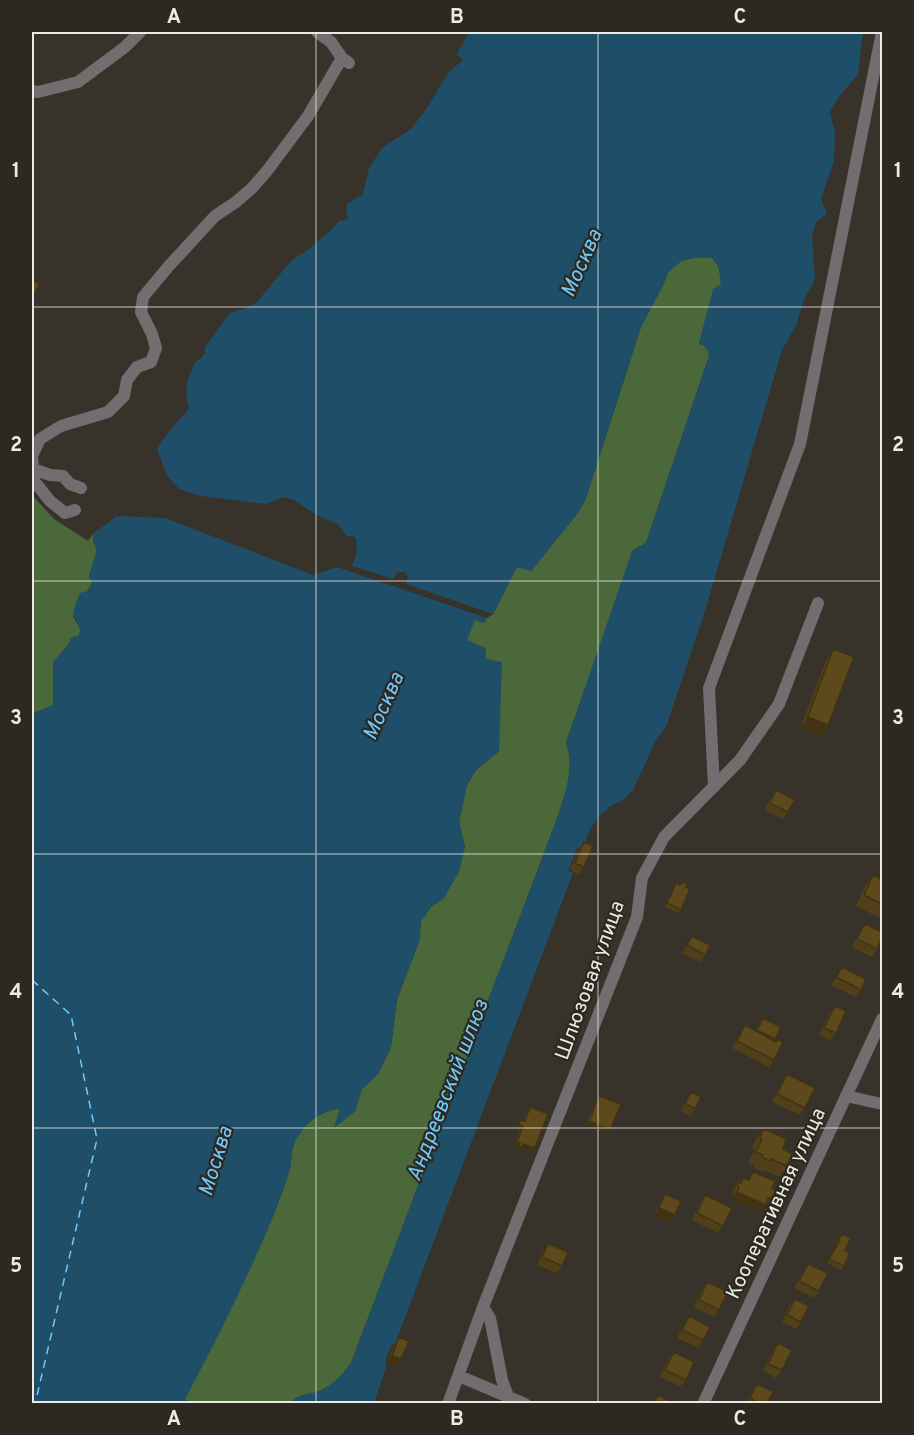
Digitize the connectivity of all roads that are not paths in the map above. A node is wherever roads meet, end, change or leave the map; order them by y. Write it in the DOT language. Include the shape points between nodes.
graph roads {
  1 [pos="140,32"];
  2 [pos="317,32"];
  3 [pos="882,32"];
  4 [pos="32,91"];
  5 [pos="33,469"];
  6 [pos="81,488"];
  7 [pos="75,510"];
  8 [pos="818,603"];
  9 [pos="714,787"];
  10 [pos="882,1019"];
  11 [pos="846,1096"];
  12 [pos="882,1104"];
  13 [pos="483,1307"];
  14 [pos="459,1376"];
  15 [pos="508,1396"];
  16 [pos="448,1404"];
  17 [pos="525,1404"];
  18 [pos="703,1404"];
  1 -- 4 [label="street" via="78,82"];
  2 -- 5 [label="street" via="331,42 345,61 267,171 236,202 215,216 143,297 141,312 156,348 152,362 137,368 127,380 124,396 108,412 61,426 40,439 32,456"];
  3 -- 9 [label="street" via="800,444 709,688"];
  5 -- 6 [label="street" via="63,476"];
  5 -- 7 [label="street" via="34,481 50,501 65,513"];
  8 -- 9 [label="street, Шлюзовая улица" via="779,704 740,760"];
  9 -- 13 [label="street, Шлюзовая улица" via="664,837 642,878 637,917"];
  10 -- 11 [label="street, Кооперативная улица"];
  11 -- 12 [label="street"];
  11 -- 18 [label="street, Кооперативная улица"];
  13 -- 14 [label="street, Шлюзовая улица"];
  13 -- 15 [label="street" via="490,1318"];
  14 -- 15 [label="street"];
  14 -- 16 [label="street, Шлюзовая улица"];
  15 -- 17 [label="street"];
}
